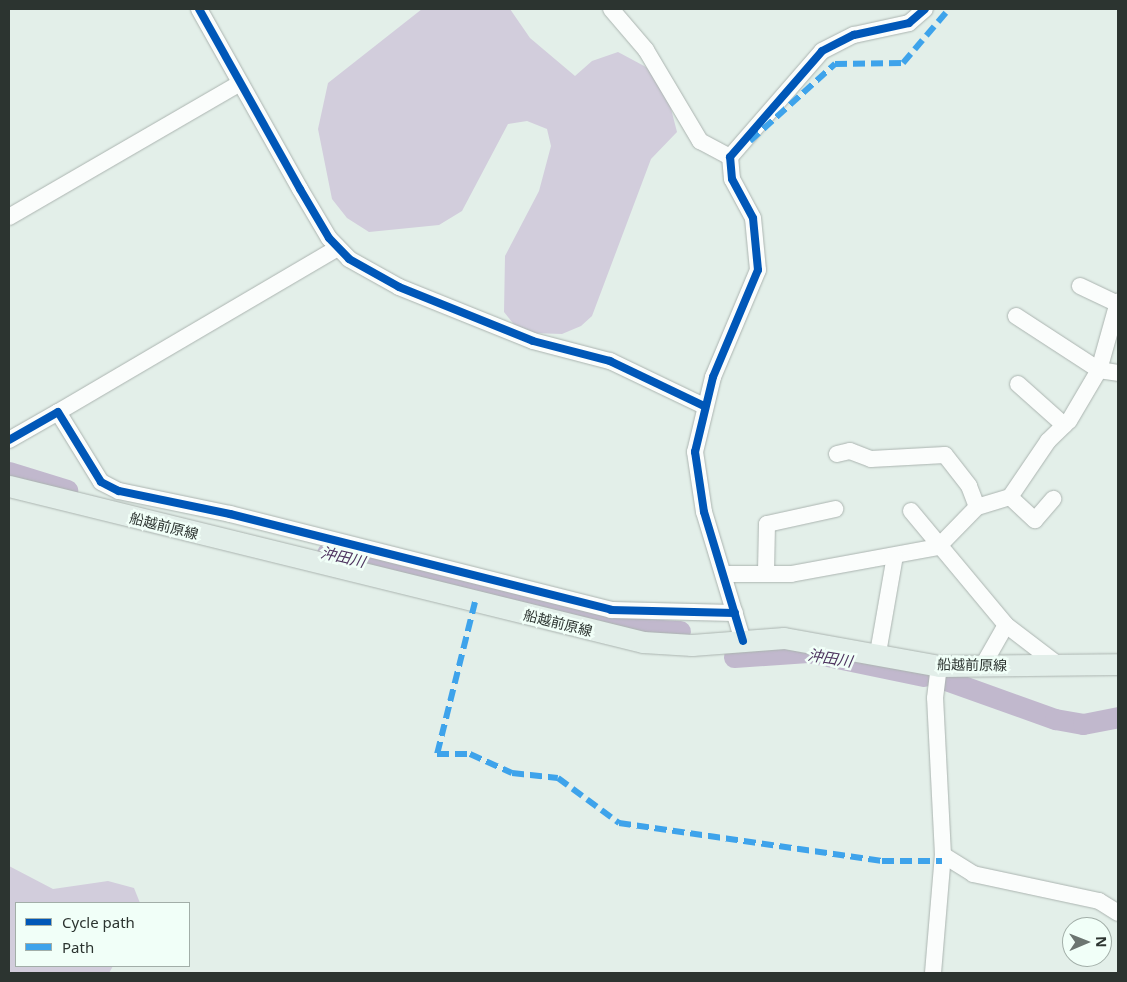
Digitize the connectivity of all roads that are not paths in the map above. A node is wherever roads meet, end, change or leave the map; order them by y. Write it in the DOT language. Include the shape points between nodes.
graph roads {
  1 [pos="199,9"];
  2 [pos="611,9"];
  3 [pos="925,9"];
  4 [pos="240,83"];
  5 [pos="730,157"];
  6 [pos="9,216"];
  7 [pos="338,248"];
  8 [pos="1080,286"];
  9 [pos="1118,303"];
  10 [pos="1016,316"];
  11 [pos="1099,370"];
  12 [pos="1118,373"];
  13 [pos="1018,384"];
  14 [pos="704,406"];
  15 [pos="58,412"];
  16 [pos="1064,425"];
  17 [pos="9,440"];
  18 [pos="837,454"];
  19 [pos="9,486"];
  20 [pos="1010,497"];
  21 [pos="1053,499"];
  22 [pos="978,507"];
  23 [pos="836,509"];
  24 [pos="910,511"];
  25 [pos="938,547"];
  26 [pos="896,556"];
  27 [pos="766,572"];
  28 [pos="726,574"];
  29 [pos="735,613"];
  30 [pos="1006,626"];
  31 [pos="743,640"];
  32 [pos="878,653"];
  33 [pos="1057,664"];
  34 [pos="1118,664"];
  35 [pos="939,666"];
  36 [pos="982,667"];
  37 [pos="943,855"];
  38 [pos="1118,913"];
  39 [pos="933,973"];
  1 -- 4 [label="street"];
  2 -- 5 [label="street" via="646,50 700,141"];
  3 -- 5 [label="street" via="909,23 854,36 822,51"];
  4 -- 6 [label="street"];
  4 -- 7 [label="street"];
  5 -- 14 [label="street" via="732,179 753,218 758,270"];
  7 -- 14 [label="street" via="365,270 399,286 533,341 610,361"];
  7 -- 15 [label="street"];
  8 -- 9 [label="street"];
  9 -- 11 [label="street"];
  10 -- 11 [label="street"];
  11 -- 12 [label="street"];
  11 -- 16 [label="street"];
  13 -- 16 [label="street"];
  14 -- 28 [label="street" via="695,452 698,484"];
  15 -- 17 [label="street"];
  15 -- 29 [label="street" via="101,482 119,492 230,514 611,610"];
  16 -- 20 [label="street"];
  18 -- 22 [label="street" via="850,451 871,459 945,455 969,486"];
  19 -- 31 [label="main road, 船越前原線" via="603,635 677,646"];
  20 -- 21 [label="street" via="1035,520"];
  20 -- 22 [label="street"];
  22 -- 25 [label="street"];
  23 -- 27 [label="street" via="767,524"];
  24 -- 25 [label="street"];
  25 -- 26 [label="street"];
  25 -- 30 [label="street"];
  26 -- 27 [label="street" via="792,574"];
  26 -- 32 [label="street"];
  27 -- 28 [label="street"];
  28 -- 29 [label="street"];
  29 -- 31 [label="street"];
  30 -- 33 [label="street"];
  30 -- 36 [label="street"];
  31 -- 32 [label="main road, 船越前原線" via="784,638"];
  32 -- 35 [label="main road, 船越前原線"];
  33 -- 34 [label="main road, 船越前原線"];
  33 -- 36 [label="main road, 船越前原線"];
  35 -- 36 [label="main road, 船越前原線"];
  35 -- 37 [label="street" via="935,698"];
  37 -- 38 [label="street" via="972,874 1099,901"];
  37 -- 39 [label="street"];
}
